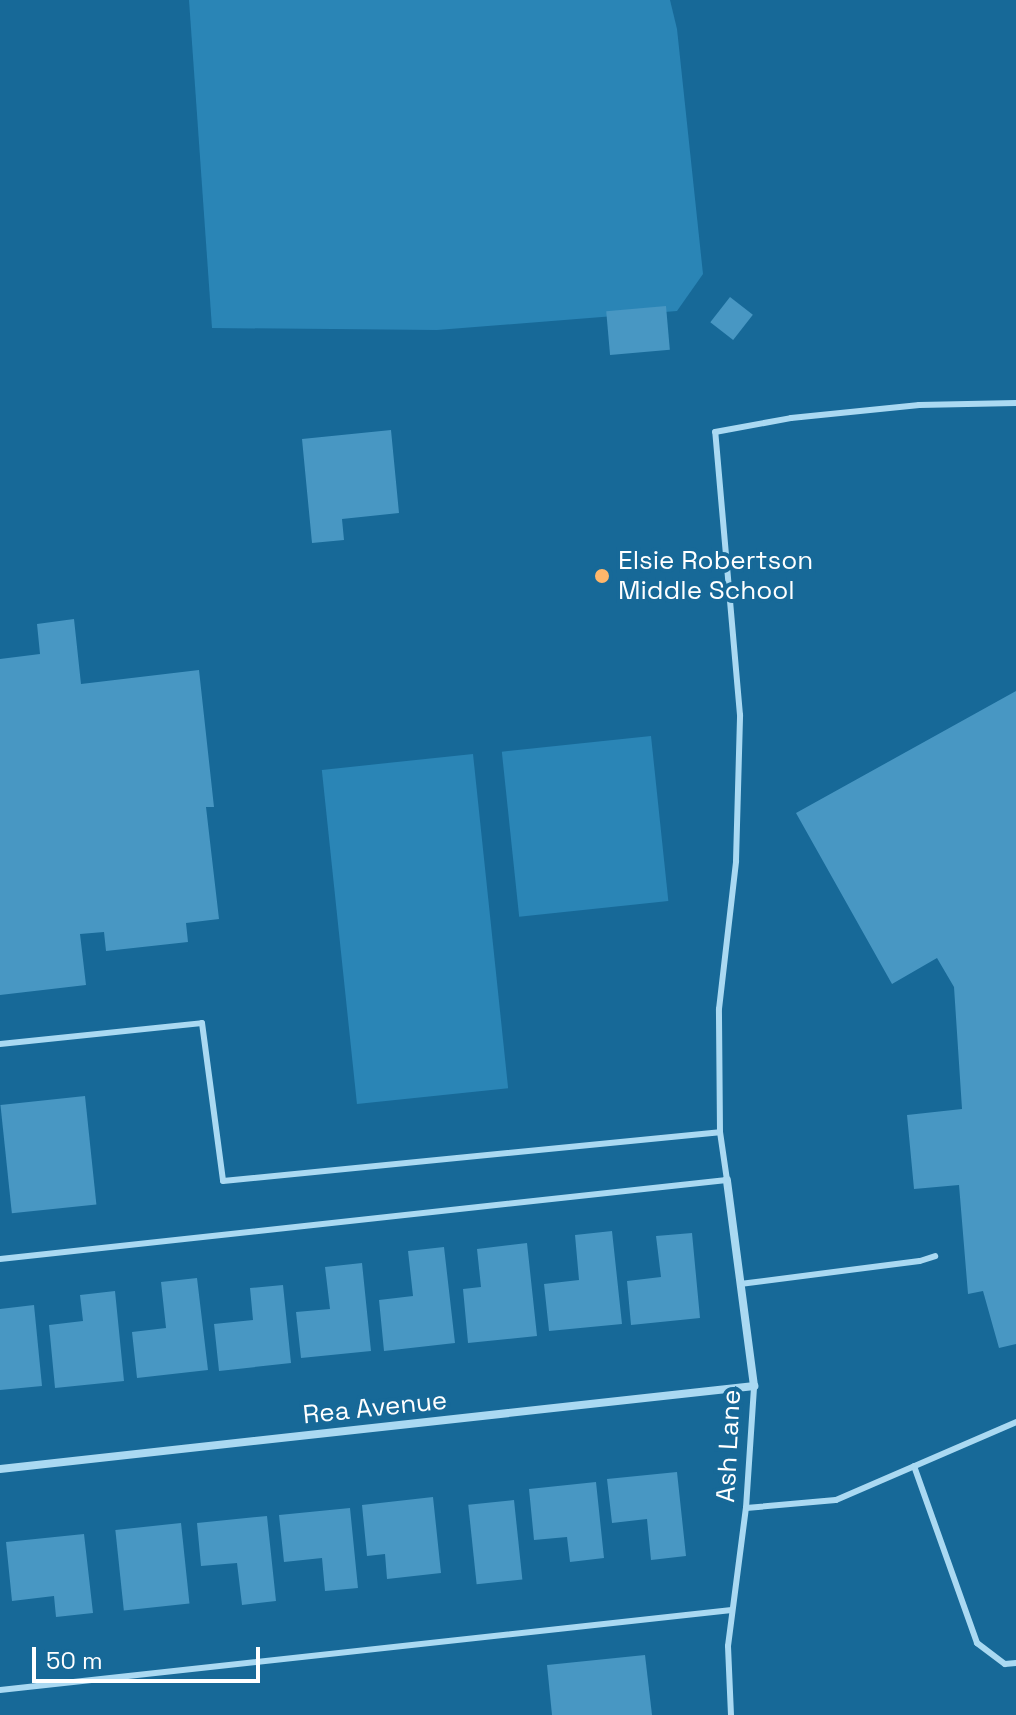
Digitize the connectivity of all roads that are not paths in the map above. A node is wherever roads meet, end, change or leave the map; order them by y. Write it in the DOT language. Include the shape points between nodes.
graph roads {
  1 [pos="1016,403"];
  2 [pos="0,1044"];
  3 [pos="720,1132"];
  4 [pos="727,1180"];
  5 [pos="935,1256"];
  6 [pos="0,1259"];
  7 [pos="740,1284"];
  8 [pos="754,1386"];
  9 [pos="1016,1422"];
  10 [pos="914,1466"];
  11 [pos="0,1469"];
  12 [pos="746,1508"];
  13 [pos="732,1610"];
  14 [pos="1016,1663"];
  15 [pos="0,1690"];
  16 [pos="731,1715"];
  1 -- 3 [label="lane" via="890,408 715,432 740,715 736,861 719,1009"];
  2 -- 3 [label="lane" via="202,1023 223,1181"];
  3 -- 4 [label="lane"];
  4 -- 6 [label="lane"];
  4 -- 7 [label="street, Ash Lane"];
  5 -- 7 [label="lane"];
  7 -- 8 [label="street, Ash Lane"];
  8 -- 11 [label="street, Rea Avenue"];
  8 -- 12 [label="lane, Ash Lane"];
  9 -- 10 [label="lane"];
  10 -- 12 [label="lane" via="836,1500"];
  10 -- 14 [label="lane" via="977,1643 1005,1664"];
  12 -- 13 [label="lane, Ash Lane"];
  13 -- 15 [label="lane"];
  13 -- 16 [label="lane, Ash Lane"];
}
